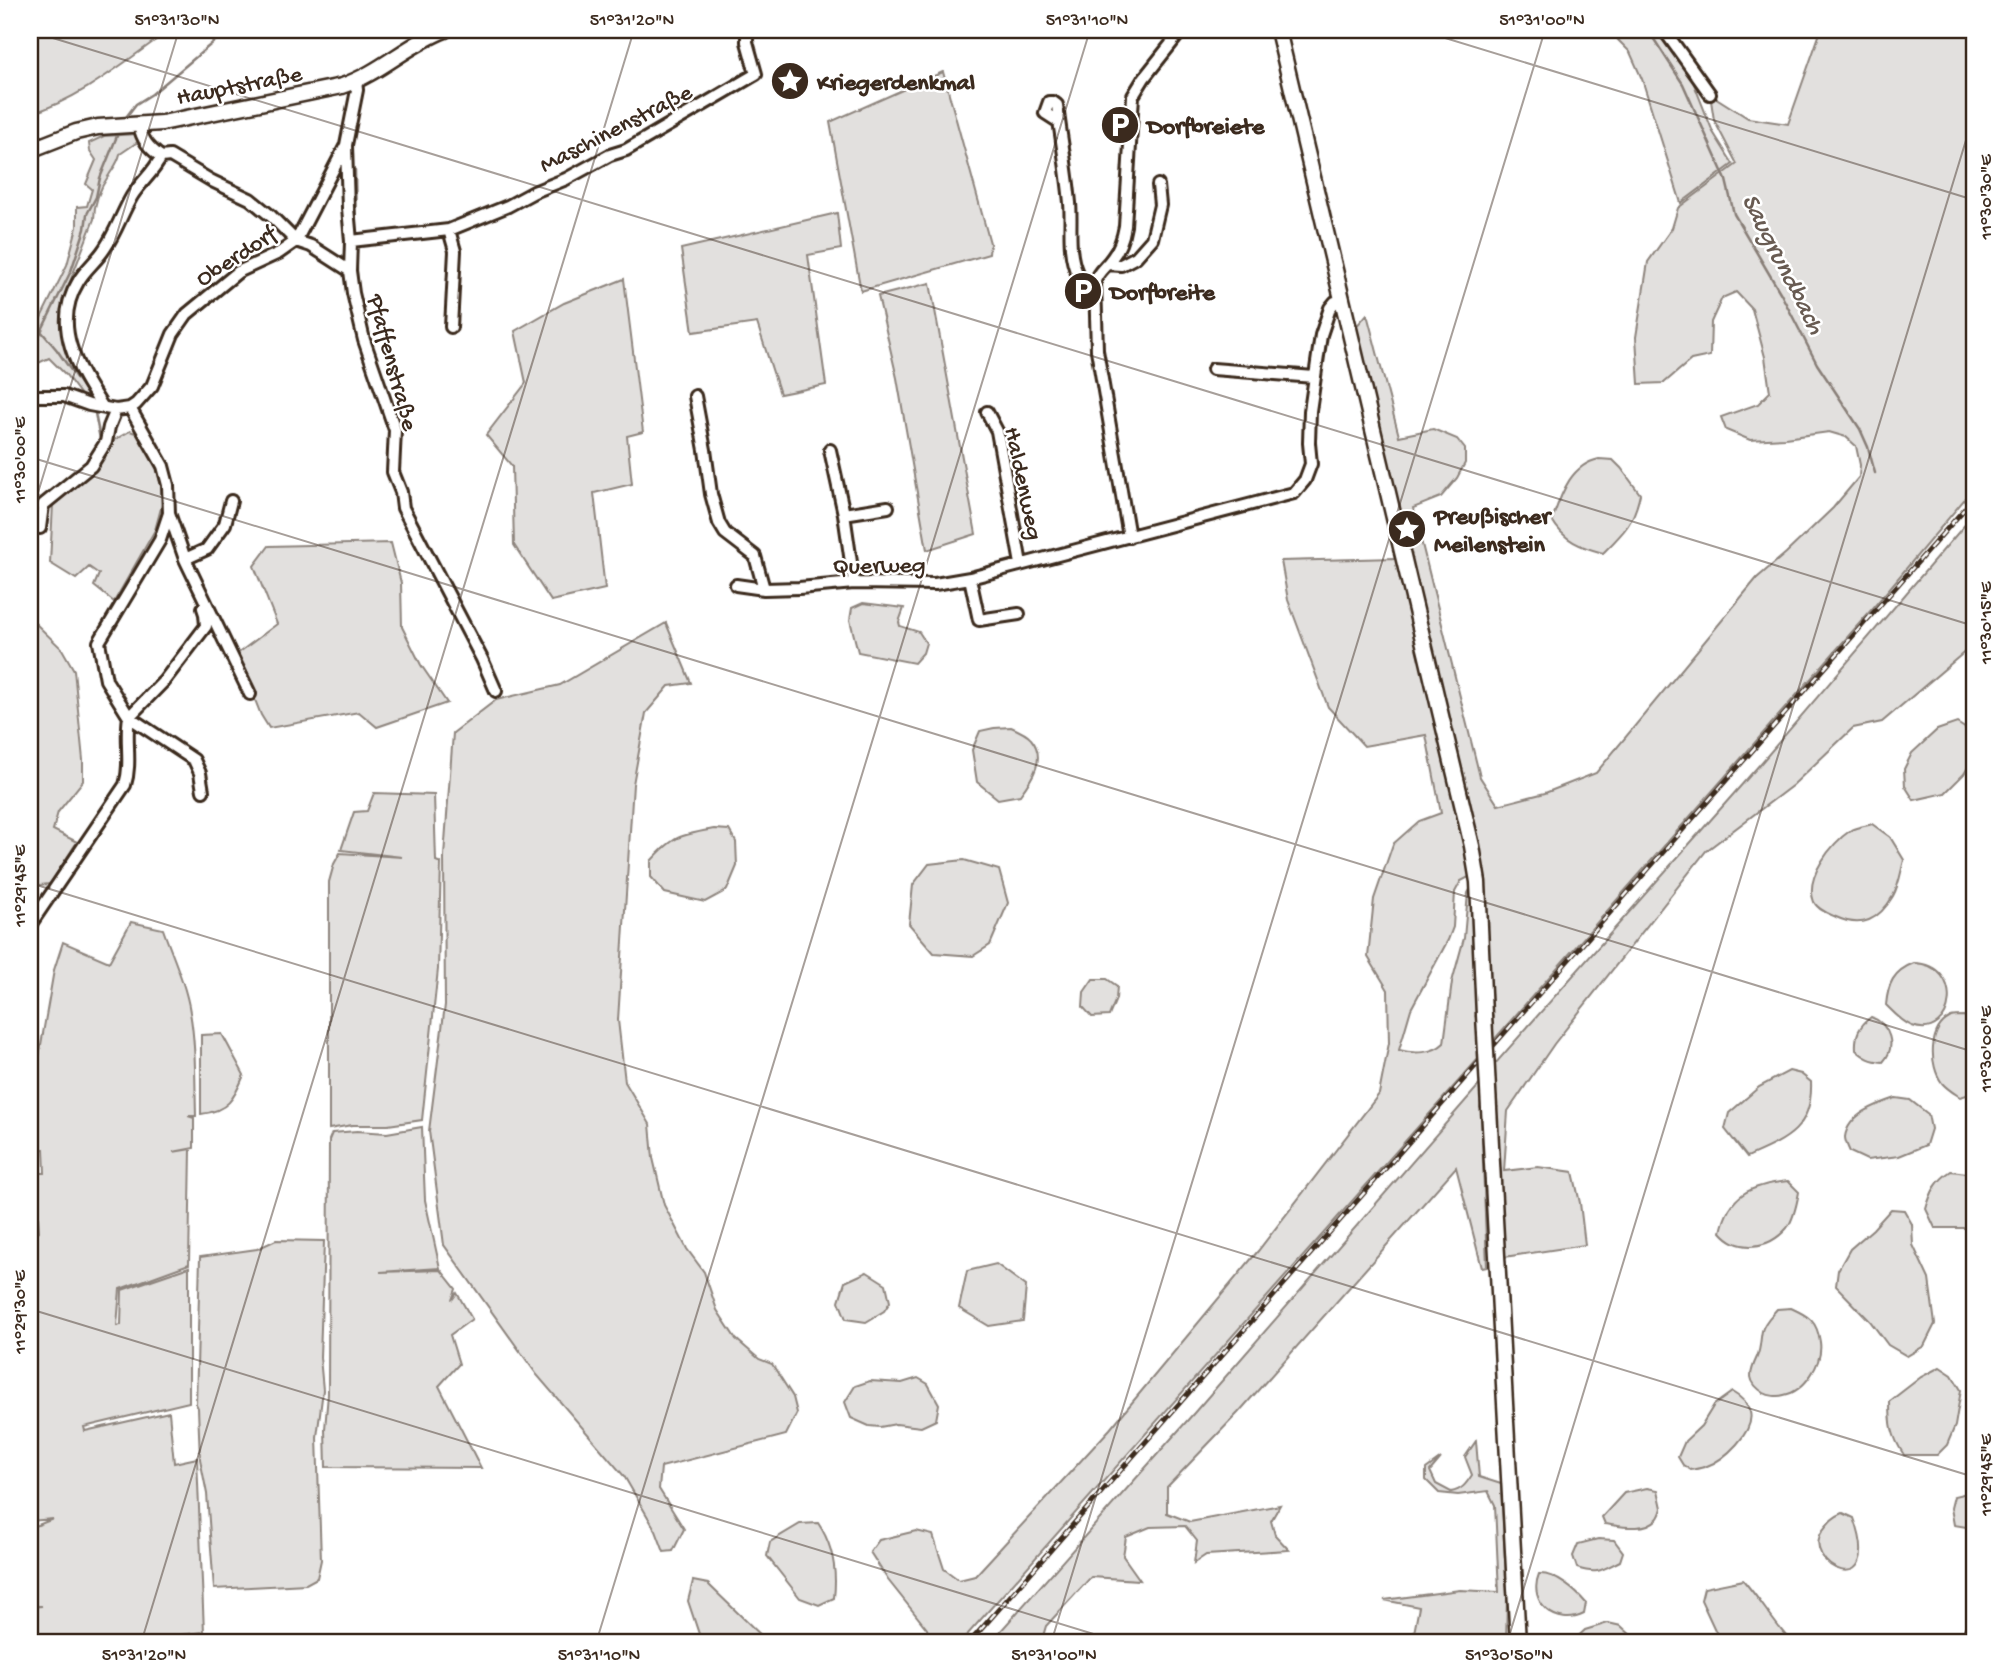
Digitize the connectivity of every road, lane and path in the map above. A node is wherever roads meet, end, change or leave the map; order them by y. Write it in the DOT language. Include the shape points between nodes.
graph roads {
  1 [pos="747,30"];
  2 [pos="1182,30"];
  3 [pos="1278,30"];
  4 [pos="1664,30"];
  5 [pos="438,31"];
  6 [pos="356,81"];
  7 [pos="1710,94"];
  8 [pos="1059,122"];
  9 [pos="127,125"];
  10 [pos="346,145"];
  11 [pos="30,150"];
  12 [pos="161,157"];
  13 [pos="1158,185"];
  14 [pos="449,230"];
  15 [pos="296,241"];
  16 [pos="351,241"];
  17 [pos="1107,264"];
  18 [pos="350,271"];
  19 [pos="1095,281"];
  20 [pos="1342,300"];
  21 [pos="451,327"];
  22 [pos="1213,369"];
  23 [pos="1314,377"];
  24 [pos="30,396"];
  25 [pos="695,396"];
  26 [pos="102,406"];
  27 [pos="130,408"];
  28 [pos="116,410"];
  29 [pos="986,412"];
  30 [pos="830,450"];
  31 [pos="231,501"];
  32 [pos="888,507"];
  33 [pos="169,513"];
  34 [pos="844,514"];
  35 [pos="40,528"];
  36 [pos="1129,537"];
  37 [pos="186,562"];
  38 [pos="1021,564"];
  39 [pos="970,578"];
  40 [pos="854,583"];
  41 [pos="736,584"];
  42 [pos="764,589"];
  43 [pos="1019,614"];
  44 [pos="496,691"];
  45 [pos="250,694"];
  46 [pos="129,717"];
  47 [pos="203,791"];
  48 [pos="30,925"];
  49 [pos="1518,1643"];
  1 -- 14 [label="street, Maschinenstraße" via="756,74 626,150"];
  2 -- 17 [label="street" via="1133,96 1125,226 1122,242"];
  3 -- 20 [label="main road"];
  4 -- 7 [label="street"];
  5 -- 6 [label="main road, Hauptstraße"];
  6 -- 9 [label="main road, Hauptstraße" via="175,120"];
  6 -- 10 [label="street, Oberdorf"];
  8 -- 19 [label="street" via="1076,270 1081,279"];
  9 -- 11 [label="main road, Hauptstraße" via="76,132"];
  9 -- 12 [label="street"];
  10 -- 15 [label="street, Oberdorf"];
  10 -- 16 [label="street, Pfaffenstraße"];
  12 -- 15 [label="street" via="170,156 250,199"];
  12 -- 26 [label="street" via="134,193 104,249 78,280 67,307 71,350"];
  13 -- 17 [label="street" via="1160,205 1148,247 1121,265"];
  14 -- 16 [label="street, Maschinenstraße"];
  14 -- 21 [label="street" via="455,251"];
  15 -- 18 [label="street, Oberdorf"];
  15 -- 27 [label="street, Oberdorf" via="238,272 187,314 173,334 152,386"];
  16 -- 18 [label="street, Pfaffenstraße"];
  17 -- 19 [label="street"];
  18 -- 44 [label="street, Pfaffenstraße" via="364,340 395,430 393,472 403,508"];
  19 -- 36 [label="street" via="1097,350"];
  20 -- 23 [label="street" via="1327,313"];
  20 -- 49 [label="main road, bridge" via="1475,857"];
  22 -- 23 [label="street"];
  23 -- 36 [label="street" via="1311,464 1294,493"];
  24 -- 26 [label="street" via="64,396"];
  25 -- 42 [label="street" via="719,523 755,556"];
  26 -- 28 [label="street"];
  27 -- 28 [label="street"];
  27 -- 33 [label="street" via="163,466"];
  28 -- 35 [label="street" via="106,442 91,466 43,505"];
  29 -- 38 [label="street, Haldenweg" via="997,431"];
  30 -- 34 [label="street"];
  31 -- 37 [label="street" via="225,524 207,548"];
  32 -- 34 [label="street"];
  33 -- 37 [label="street"];
  33 -- 46 [label="street" via="160,540 99,642 106,680"];
  34 -- 40 [label="street"];
  36 -- 38 [label="street"];
  37 -- 45 [label="street"];
  37 -- 46 [label="street" via="206,626"];
  38 -- 39 [label="street, Querweg"];
  39 -- 40 [label="street, Querweg" via="935,584"];
  39 -- 43 [label="street" via="979,620"];
  40 -- 42 [label="street, Querweg"];
  41 -- 42 [label="street, Querweg"];
  46 -- 47 [label="street" via="194,760"];
  46 -- 48 [label="street" via="125,785"];
}
